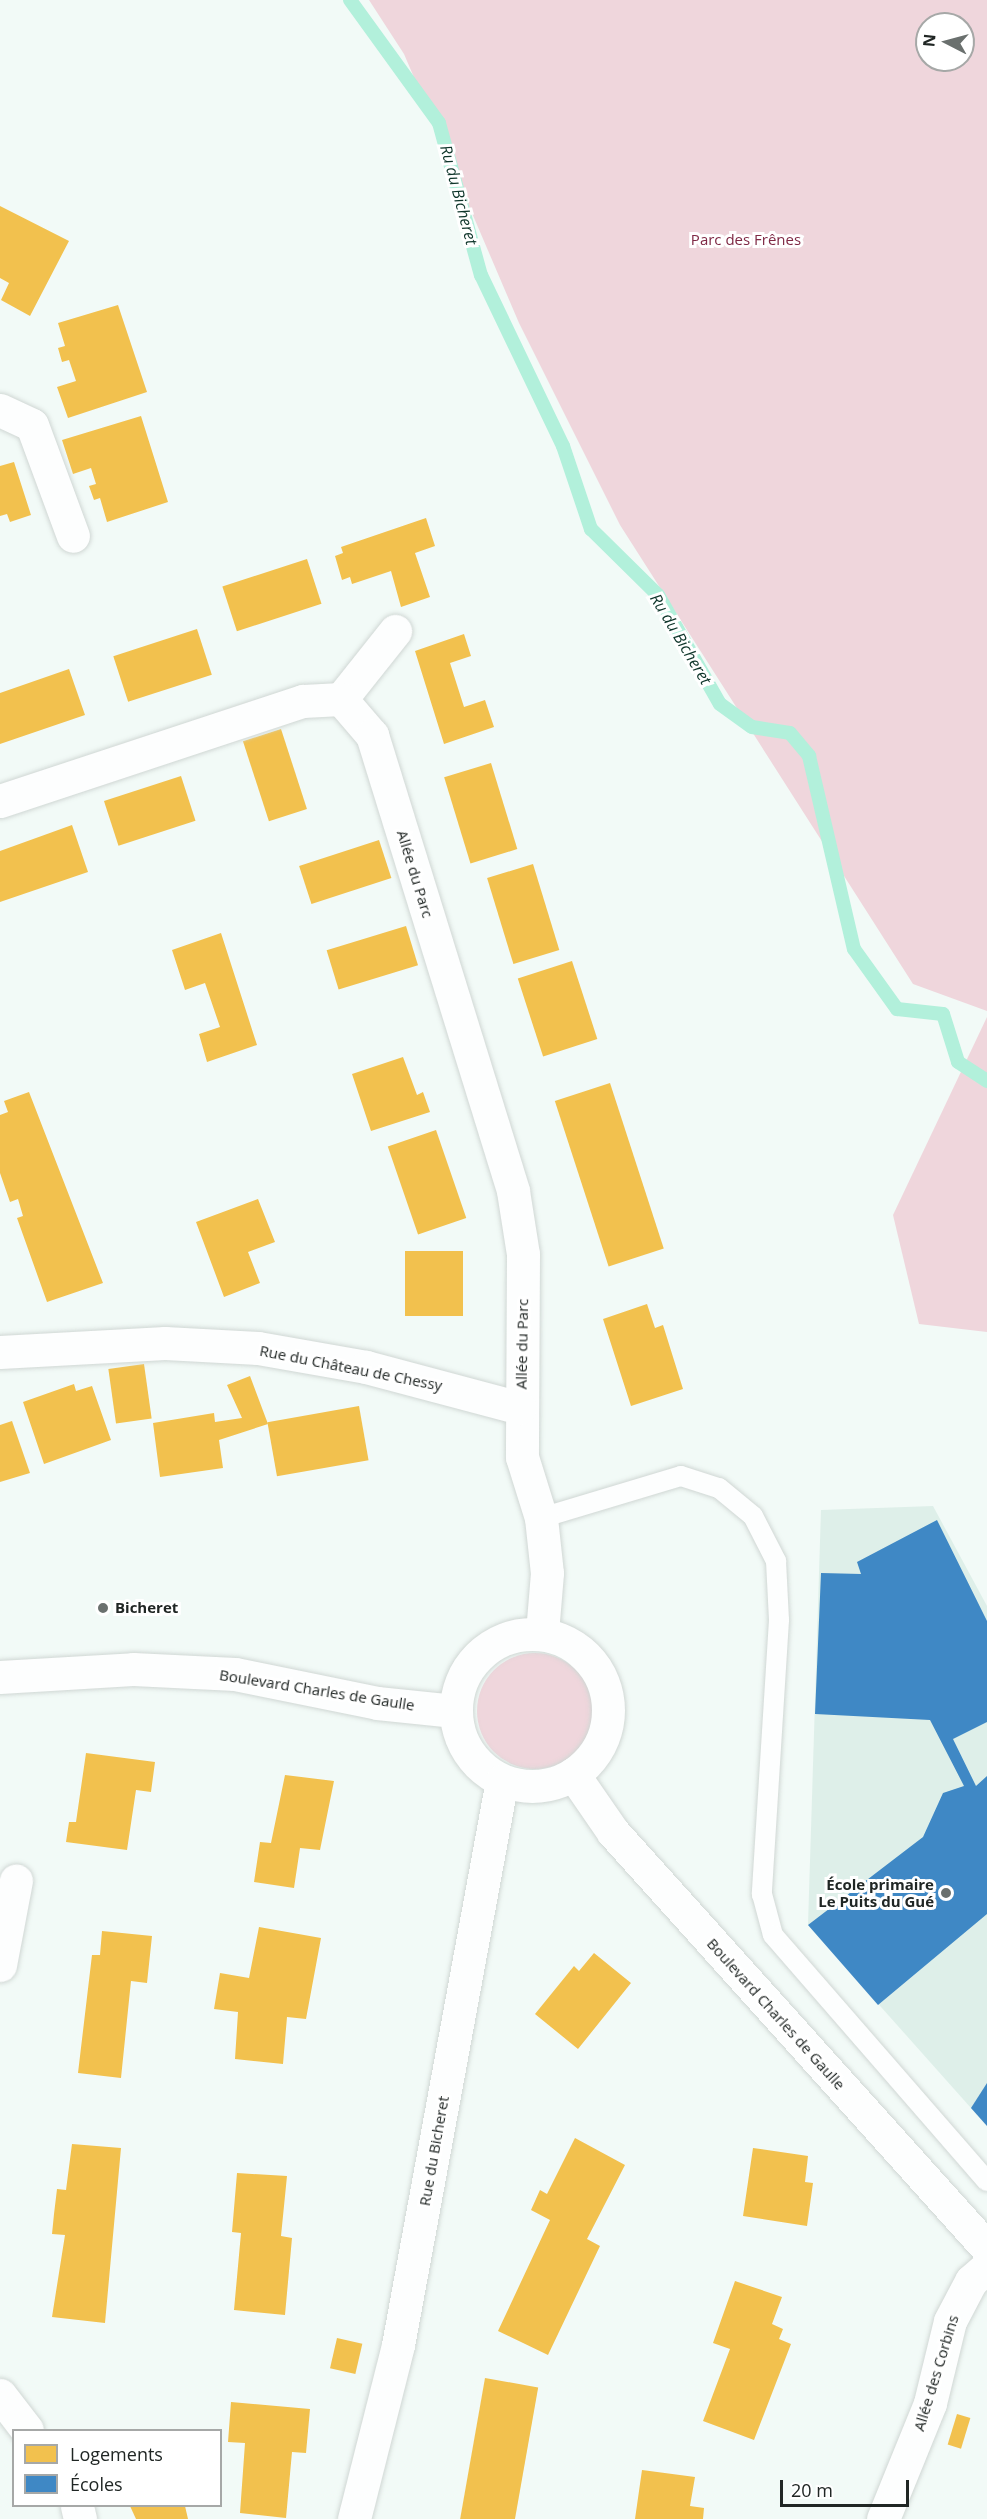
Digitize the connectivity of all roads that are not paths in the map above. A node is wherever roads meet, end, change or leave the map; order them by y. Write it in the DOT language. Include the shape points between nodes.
graph roads {
  1 [pos="0,410"];
  2 [pos="73,536"];
  3 [pos="395,631"];
  4 [pos="341,699"];
  5 [pos="0,801"];
  6 [pos="0,1352"];
  7 [pos="520,1408"];
  8 [pos="541,1518"];
  9 [pos="542,1633"];
  10 [pos="0,1677"];
  11 [pos="455,1711"];
  12 [pos="573,1774"];
  13 [pos="502,1780"];
  14 [pos="16,1880"];
  15 [pos="0,1965"];
  16 [pos="987,2181"];
  17 [pos="987,2248"];
  18 [pos="987,2267"];
  19 [pos="0,2395"];
  20 [pos="26,2429"];
  21 [pos="354,2519"];
  22 [pos="883,2519"];
  1 -- 2 [label="street" via="32,425"];
  3 -- 4 [label="street"];
  4 -- 5 [label="street" via="303,701"];
  4 -- 7 [label="street, Allée du Parc" via="372,735 513,1191 523,1254"];
  6 -- 7 [label="street, Rue du Château de Chessy" via="165,1343 258,1348 366,1367"];
  7 -- 8 [label="street, Allée du Parc" via="522,1457"];
  8 -- 9 [label="street, Allée du Parc" via="547,1573"];
  8 -- 16 [label="lane" via="681,1476 719,1488 753,1516 776,1561 779,1620 762,1894 773,1935"];
  9 -- 11 [label="street" via="510,1636 481,1652 461,1678"];
  9 -- 12 [label="street" via="579,1651 594,1665 607,1693 608,1724 595,1753"];
  10 -- 11 [label="street, Boulevard Charles de Gaulle" via="133,1669 235,1674 377,1703"];
  11 -- 13 [label="street" via="468,1752"];
  12 -- 13 [label="street" via="525,1786"];
  12 -- 17 [label="street, Boulevard Charles de Gaulle" via="613,1832"];
  13 -- 21 [label="street, Rue du Bicheret" via="398,2345"];
  14 -- 15 [label="street"];
  18 -- 22 [label="street, Allée des Corbins" via="971,2281 950,2321 930,2403"];
  19 -- 20 [label="street"];
}
